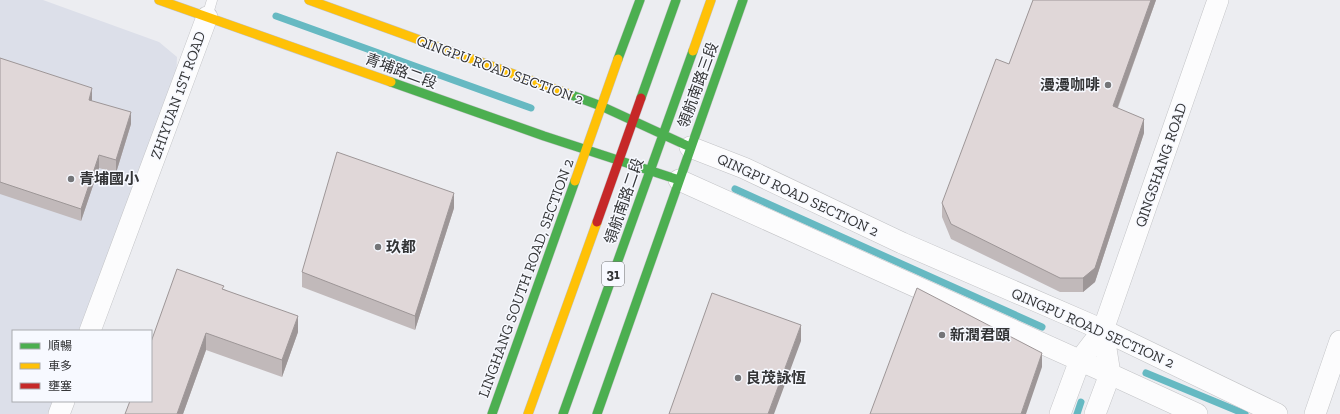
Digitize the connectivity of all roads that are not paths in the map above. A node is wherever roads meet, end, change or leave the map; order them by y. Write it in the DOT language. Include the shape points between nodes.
graph roads {
  1 [pos="158,0"];
  2 [pos="309,0"];
  3 [pos="640,0"];
  4 [pos="676,0"];
  5 [pos="711,0"];
  6 [pos="744,0"];
  7 [pos="1218,0"];
  8 [pos="209,8"];
  9 [pos="601,106"];
  10 [pos="632,121"];
  11 [pos="662,133"];
  12 [pos="690,147"];
  13 [pos="586,150"];
  14 [pos="619,161"];
  15 [pos="650,170"];
  16 [pos="679,180"];
  17 [pos="90,330"];
  18 [pos="1103,330"];
  19 [pos="1340,341"];
  20 [pos="1080,360"];
  21 [pos="1110,374"];
  22 [pos="64,402"];
  23 [pos="59,414"];
  24 [pos="492,414"];
  25 [pos="528,414"];
  26 [pos="563,414"];
  27 [pos="597,414"];
  28 [pos="1060,414"];
  29 [pos="1095,414"];
  30 [pos="1197,414"];
  31 [pos="1277,414"];
  32 [pos="1315,414"];
  1 -- 8 [label="main road"];
  2 -- 9 [label="main road, QINGPU ROAD SECTION 2"];
  3 -- 9 [label="main road, LINGHANG SOUTH ROAD, SECTION 2"];
  4 -- 10 [label="main road, 31"];
  5 -- 11 [label="main road, 31"];
  6 -- 12 [label="main road, 領航南路三段 / 31"];
  7 -- 18 [label="street, QINGSHANG ROAD"];
  8 -- 13 [label="main road, 青埔路二段"];
  8 -- 17 [label="street, ZHIYUAN 1ST ROAD"];
  9 -- 10 [label="main road, QINGPU ROAD SECTION 2"];
  9 -- 13 [label="main road, LINGHANG SOUTH ROAD, SECTION 2"];
  10 -- 11 [label="main road, QINGPU ROAD SECTION 2"];
  10 -- 14 [label="main road, 31"];
  11 -- 12 [label="main road, QINGPU ROAD SECTION 2"];
  11 -- 15 [label="main road, 領航南路二段 / 31"];
  12 -- 16 [label="main road, 領航南路三段 / 31"];
  12 -- 18 [label="street, QINGPU ROAD SECTION 2" via="744,168 902,243"];
  13 -- 14 [label="main road"];
  13 -- 24 [label="main road, LINGHANG SOUTH ROAD, SECTION 2"];
  14 -- 15 [label="main road"];
  14 -- 25 [label="main road, 領航南路二段 / 31"];
  15 -- 16 [label="main road"];
  15 -- 26 [label="main road, 領航南路二段 / 31"];
  16 -- 20 [label="street"];
  16 -- 27 [label="main road, 31"];
  18 -- 20 [label="street, QINGSHANG ROAD"];
  18 -- 21 [label="street, QINGSHANG ROAD"];
  18 -- 31 [label="street, QINGPU ROAD SECTION 2"];
  19 -- 32 [label="street"];
  20 -- 21 [label="street"];
  20 -- 28 [label="street, QINGSHANG ROAD"];
  21 -- 29 [label="street, QINGSHANG ROAD"];
  21 -- 30 [label="street"];
  22 -- 23 [label="street"];
}
